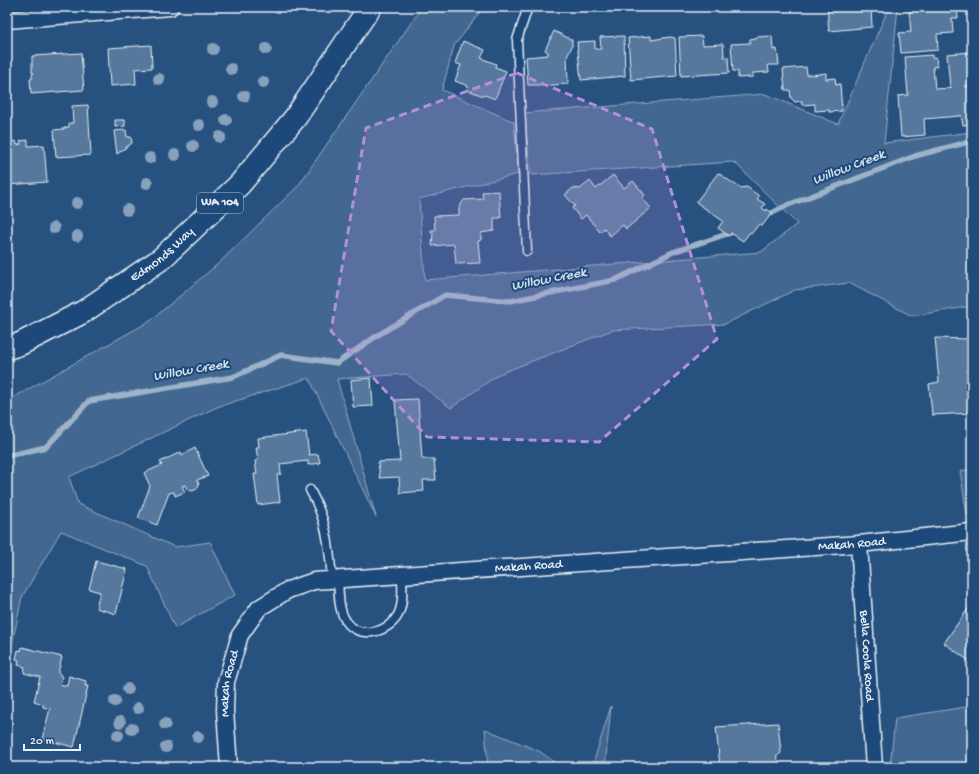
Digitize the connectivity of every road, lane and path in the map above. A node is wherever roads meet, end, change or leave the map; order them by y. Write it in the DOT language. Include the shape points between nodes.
graph roads {
  1 [pos="170,7"];
  2 [pos="370,7"];
  3 [pos="528,7"];
  4 [pos="7,20"];
  5 [pos="527,251"];
  6 [pos="10,347"];
  7 [pos="310,490"];
  8 [pos="972,532"];
  9 [pos="859,544"];
  10 [pos="402,575"];
  11 [pos="335,579"];
  12 [pos="229,767"];
  13 [pos="874,767"];
  1 -- 4 [label="street"];
  2 -- 6 [label="main road, Edmonds Way / WA 104" via="295,118 234,190 161,259 83,312"];
  3 -- 5 [label="lane" via="518,40"];
  7 -- 11 [label="lane" via="328,534"];
  8 -- 9 [label="street, Makah Road"];
  9 -- 10 [label="street, Makah Road"];
  9 -- 13 [label="street, Bella Coola Road"];
  10 -- 11 [label="street, Makah Road"];
  10 -- 11 [label="lane" via="398,615 381,631 367,632 355,630 346,621 340,606"];
  11 -- 12 [label="street, Makah Road" via="314,580 276,597 259,608 240,635 226,682"];
}
